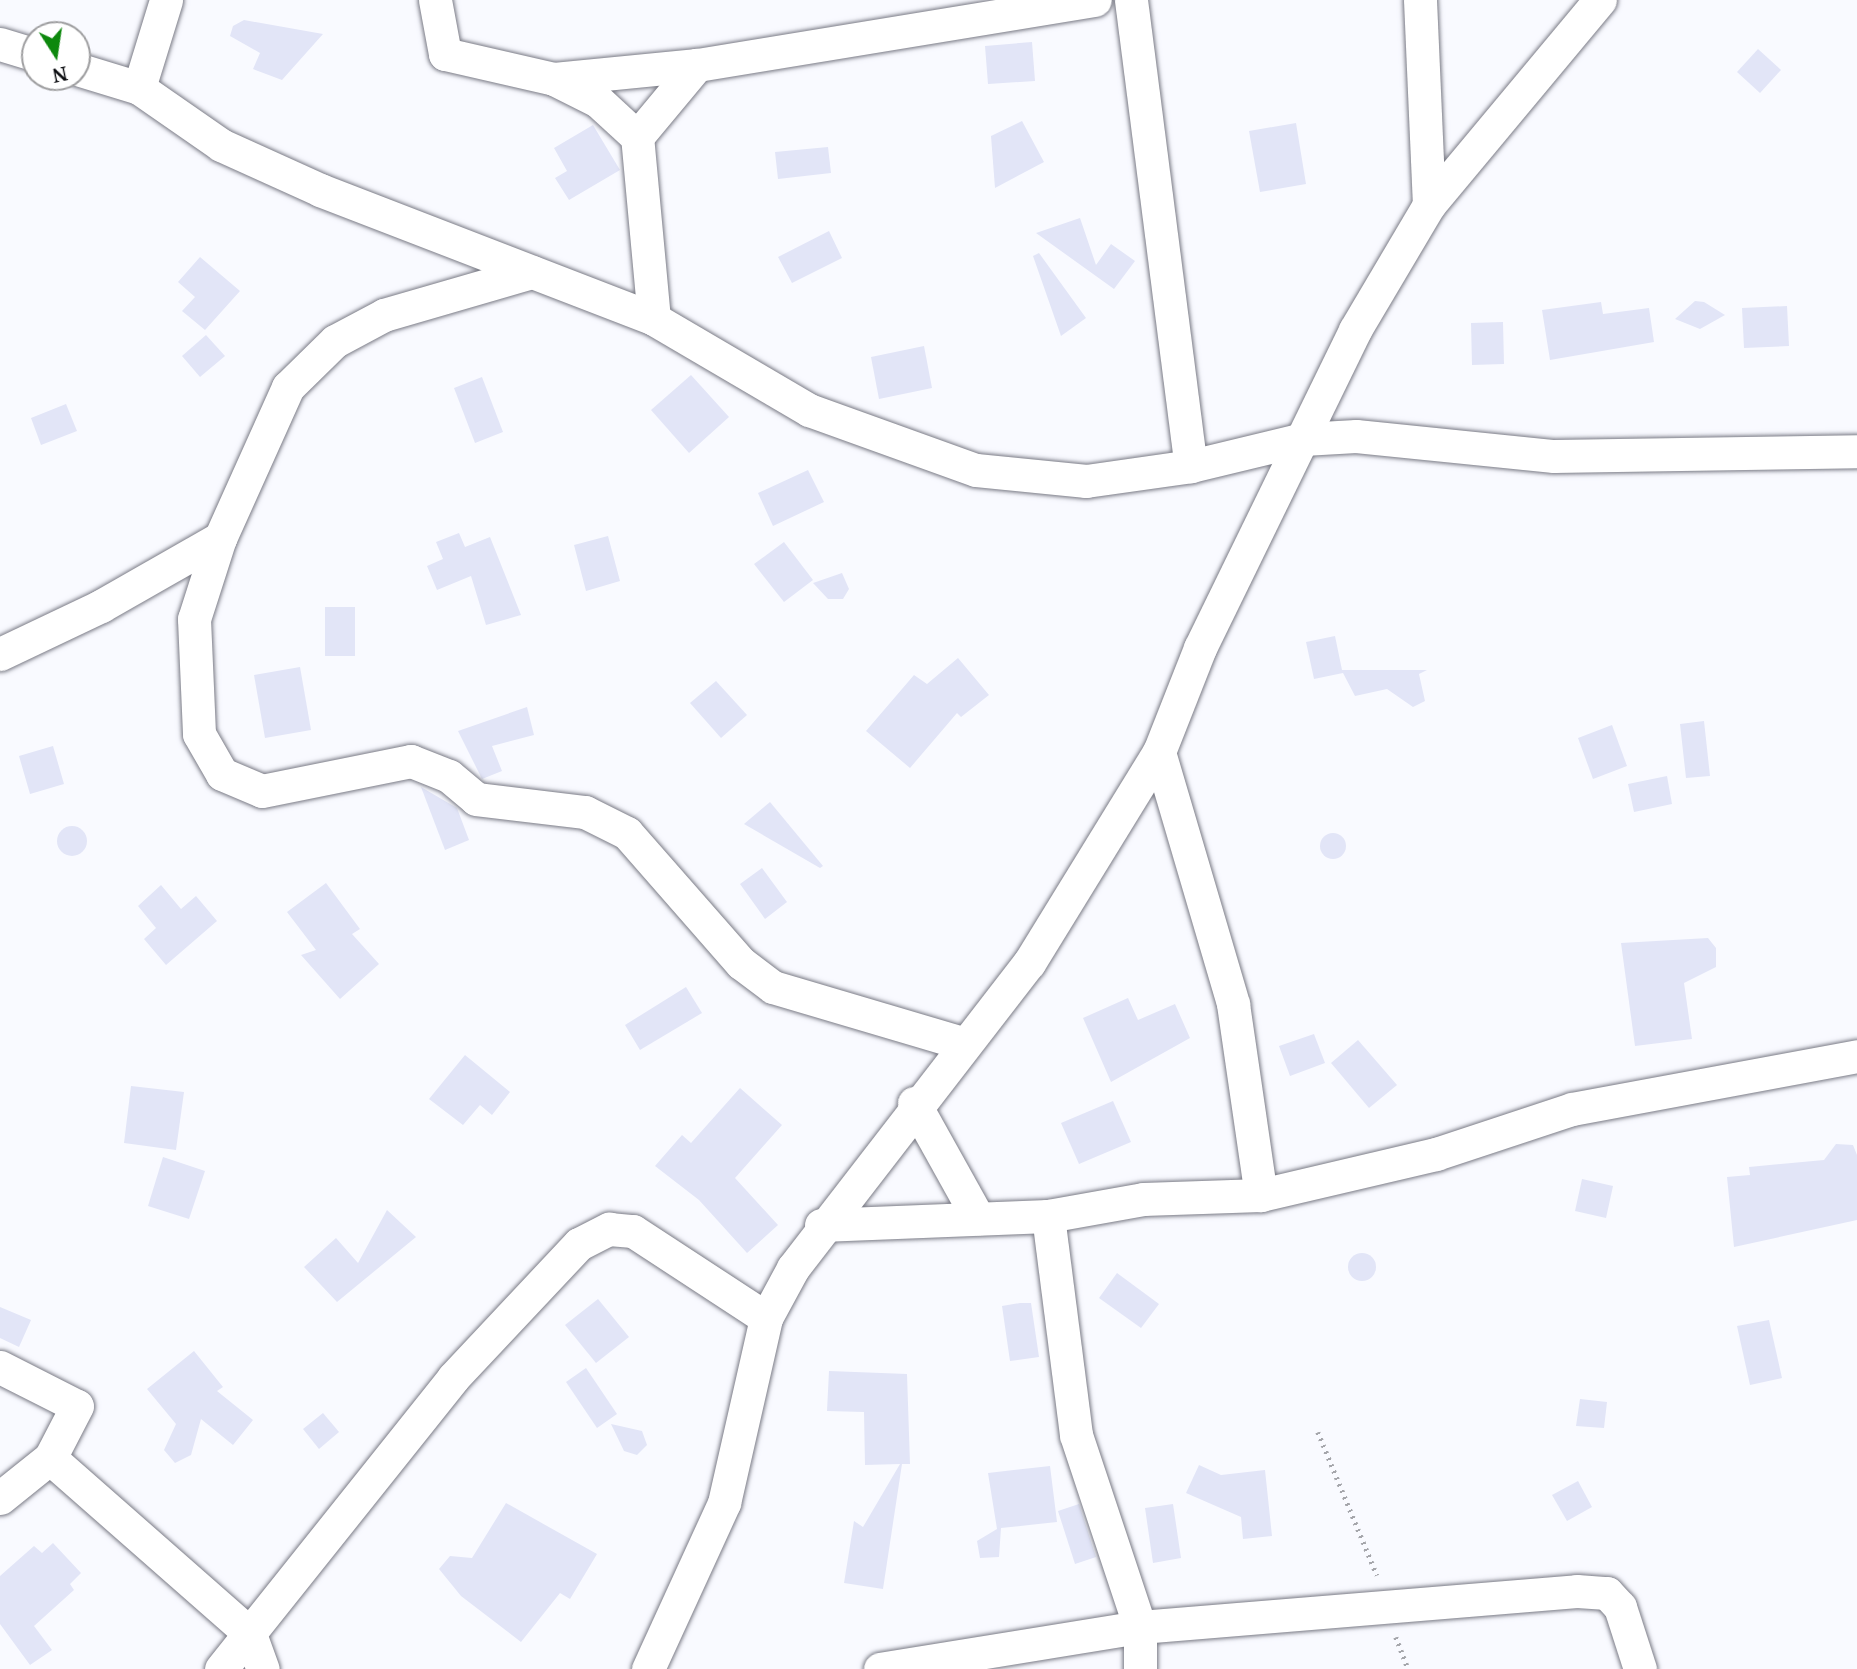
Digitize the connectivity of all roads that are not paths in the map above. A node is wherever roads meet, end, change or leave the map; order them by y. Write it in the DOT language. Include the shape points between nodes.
graph roads {
  1 [pos="166,0"];
  2 [pos="435,0"];
  3 [pos="1095,0"];
  4 [pos="1131,0"];
  5 [pos="1420,0"];
  6 [pos="1600,0"];
  7 [pos="0,44"];
  8 [pos="21,51"];
  9 [pos="697,65"];
  10 [pos="91,73"];
  11 [pos="554,79"];
  12 [pos="139,88"];
  13 [pos="637,137"];
  14 [pos="1429,205"];
  15 [pos="532,272"];
  16 [pos="654,319"];
  17 [pos="1303,439"];
  18 [pos="1857,451"];
  19 [pos="1191,466"];
  20 [pos="220,538"];
  21 [pos="0,654"];
  22 [pos="1159,752"];
  23 [pos="961,1043"];
  24 [pos="1857,1056"];
  25 [pos="914,1103"];
  26 [pos="1261,1195"];
  27 [pos="1048,1216"];
  28 [pos="978,1218"];
  29 [pos="821,1225"];
  30 [pos="766,1318"];
  31 [pos="0,1367"];
  32 [pos="50,1458"];
  33 [pos="0,1498"];
  34 [pos="1140,1627"];
  35 [pos="250,1634"];
  36 [pos="658,1663"];
  37 [pos="221,1669"];
  38 [pos="263,1669"];
  39 [pos="880,1669"];
  40 [pos="1140,1669"];
  41 [pos="1640,1669"];
  1 -- 12 [label="street"];
  2 -- 11 [label="street" via="445,54"];
  3 -- 9 [label="street"];
  4 -- 19 [label="street"];
  5 -- 14 [label="street"];
  6 -- 14 [label="street"];
  7 -- 8 [label="street"];
  9 -- 11 [label="street"];
  9 -- 13 [label="street"];
  10 -- 12 [label="street"];
  11 -- 13 [label="street" via="598,101"];
  12 -- 15 [label="street" via="220,145"];
  13 -- 16 [label="street"];
  14 -- 17 [label="street" via="1354,330"];
  15 -- 16 [label="street"];
  15 -- 20 [label="street" via="384,315 335,341 288,387"];
  16 -- 19 [label="street" via="808,410 976,470 1086,481"];
  17 -- 18 [label="street" via="1415,438 1554,456"];
  17 -- 19 [label="street"];
  17 -- 22 [label="street" via="1200,648"];
  20 -- 21 [label="street" via="102,606"];
  20 -- 23 [label="street" via="194,620 191,655 199,734 222,774 262,791 411,761 450,776 476,799 585,812 627,833 741,963 774,987"];
  22 -- 23 [label="street" via="1029,963"];
  22 -- 26 [label="street" via="1233,1004"];
  23 -- 25 [label="street"];
  24 -- 26 [label="street" via="1572,1108 1436,1154"];
  25 -- 28 [label="street"];
  25 -- 29 [label="street"];
  26 -- 27 [label="street" via="1143,1199"];
  27 -- 28 [label="street"];
  27 -- 34 [label="street" via="1076,1435"];
  28 -- 29 [label="street"];
  29 -- 30 [label="street"];
  30 -- 35 [label="street" via="632,1231 609,1229 579,1244 453,1378"];
  30 -- 36 [label="street" via="724,1503"];
  31 -- 32 [label="street" via="77,1406"];
  32 -- 33 [label="street"];
  32 -- 35 [label="street"];
  34 -- 39 [label="street"];
  34 -- 40 [label="street"];
  34 -- 41 [label="street" via="1606,1593 1620,1607"];
  35 -- 37 [label="street"];
  35 -- 38 [label="street"];
}
